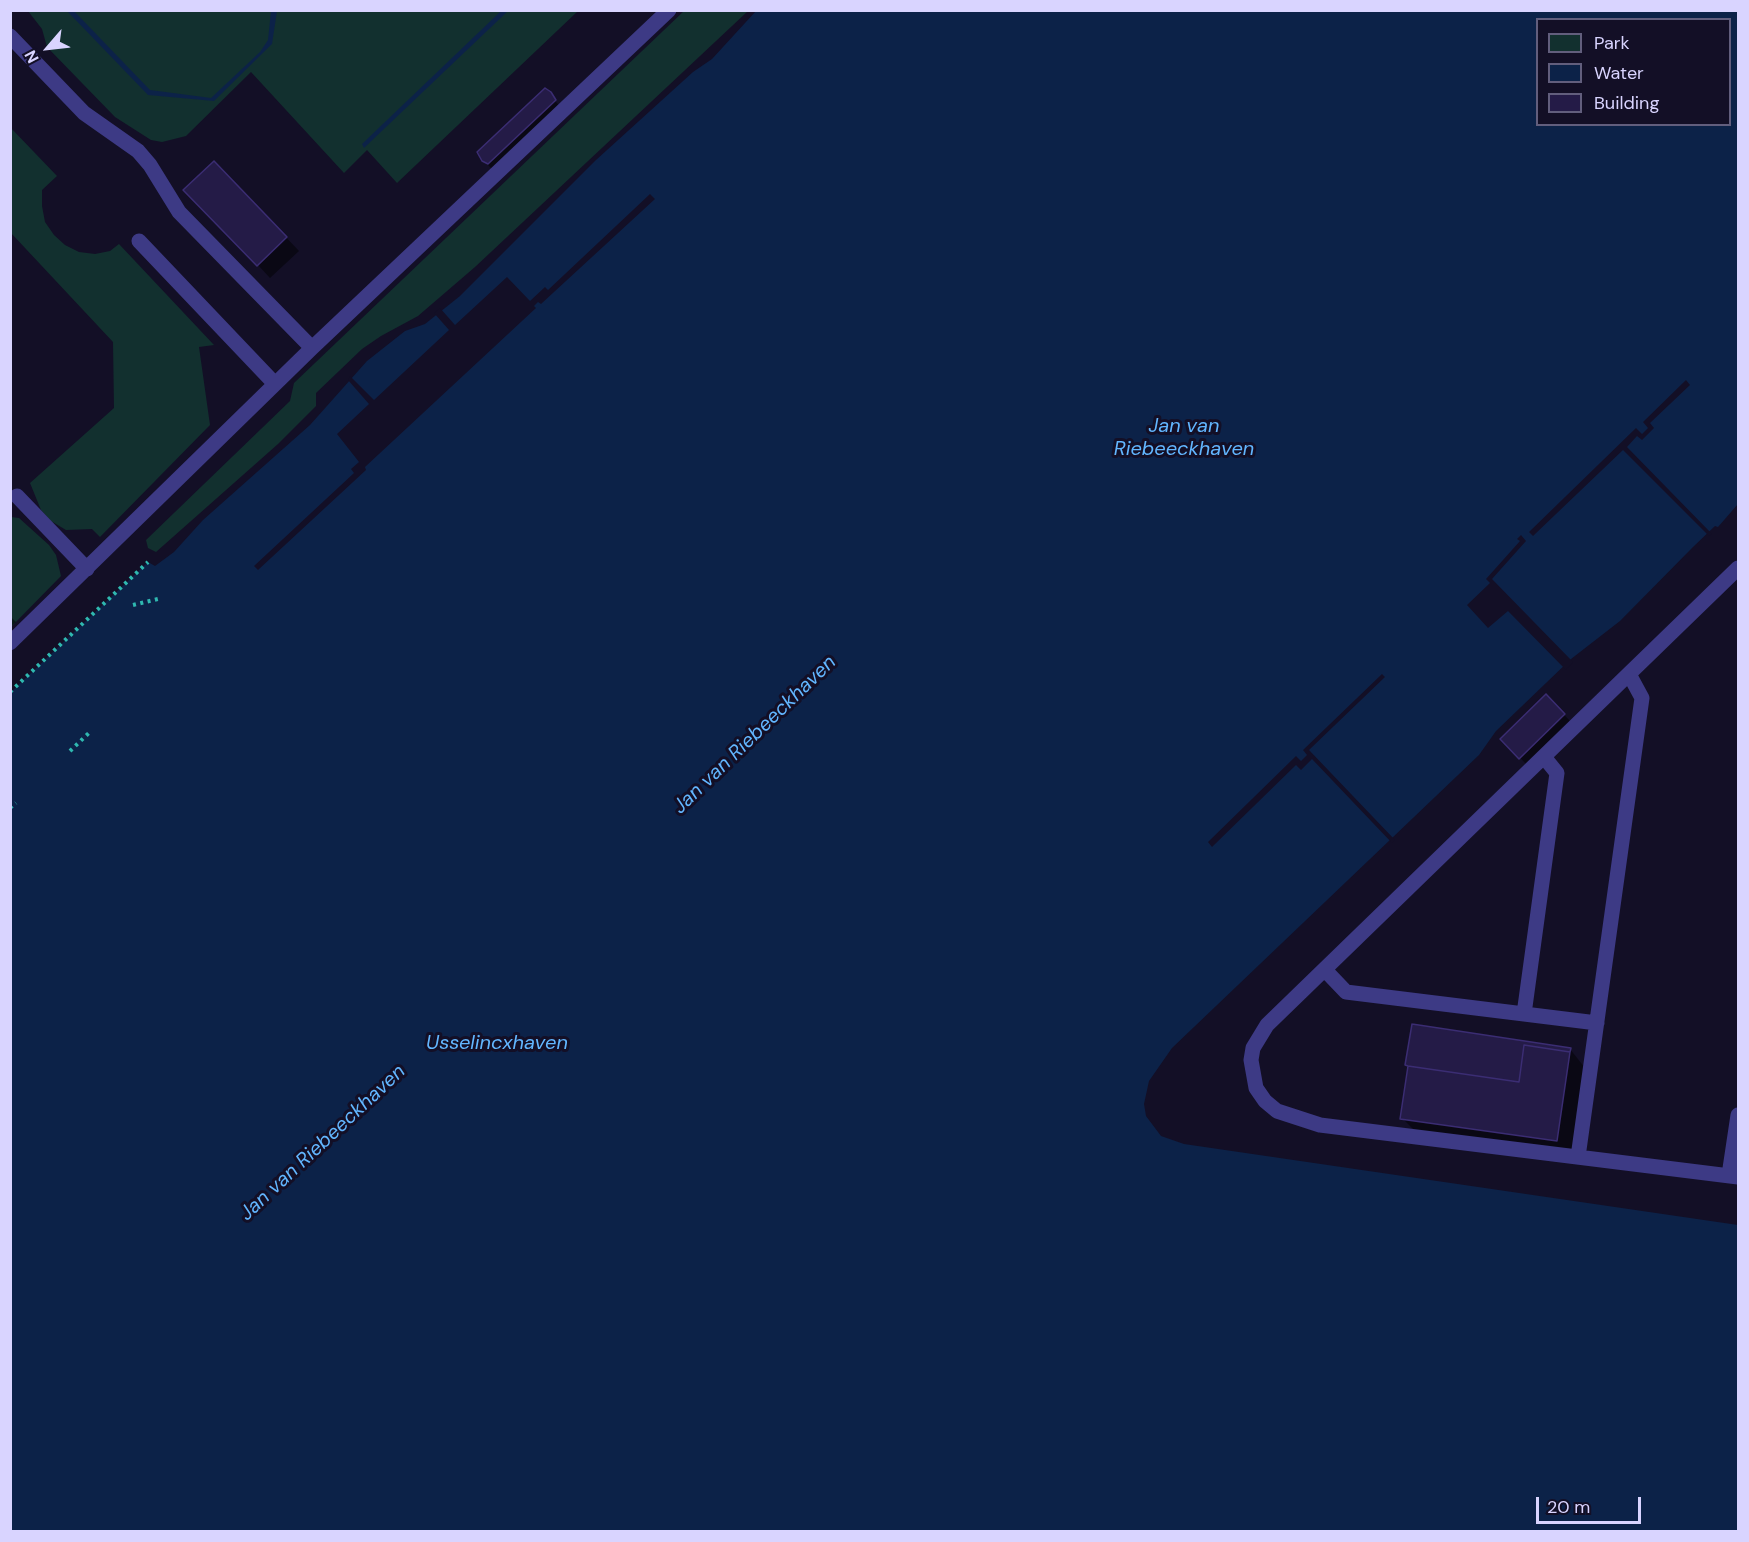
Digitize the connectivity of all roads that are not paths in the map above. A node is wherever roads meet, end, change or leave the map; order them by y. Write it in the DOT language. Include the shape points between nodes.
graph roads {
  1 [pos="669,10"];
  2 [pos="10,36"];
  3 [pos="139,241"];
  4 [pos="312,348"];
  5 [pos="280,379"];
  6 [pos="16,496"];
  7 [pos="1738,568"];
  8 [pos="87,569"];
  9 [pos="10,643"];
  10 [pos="1629,674"];
  11 [pos="1544,756"];
  12 [pos="1325,970"];
  13 [pos="1524,1014"];
  14 [pos="1597,1023"];
  15 [pos="1738,1115"];
  16 [pos="1578,1157"];
  17 [pos="1734,1176"];
  1 -- 4 [label="lane"];
  2 -- 4 [label="lane" via="84,113 138,151 185,219"];
  3 -- 5 [label="lane"];
  4 -- 5 [label="lane"];
  5 -- 8 [label="lane"];
  6 -- 8 [label="lane"];
  7 -- 10 [label="lane"];
  8 -- 9 [label="lane"];
  10 -- 11 [label="lane"];
  10 -- 14 [label="lane" via="1642,698"];
  11 -- 12 [label="lane"];
  11 -- 13 [label="lane" via="1557,773"];
  12 -- 13 [label="lane" via="1346,992"];
  12 -- 16 [label="lane" via="1267,1025 1253,1048 1251,1074 1256,1089 1277,1112 1320,1125"];
  13 -- 14 [label="lane"];
  14 -- 16 [label="lane"];
  15 -- 17 [label="lane"];
  16 -- 17 [label="lane"];
}
